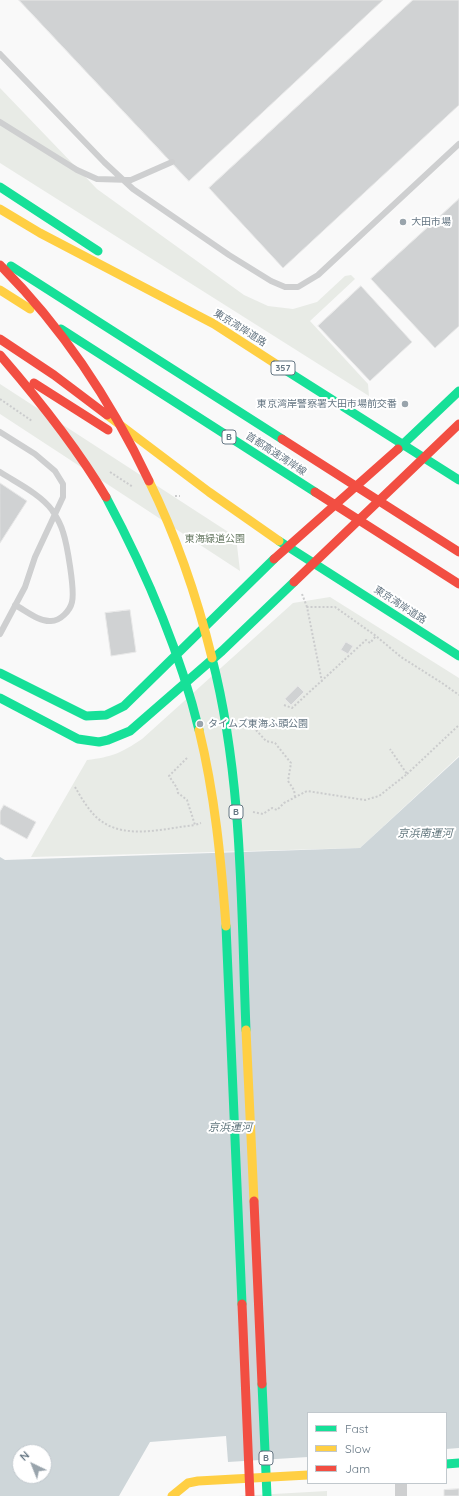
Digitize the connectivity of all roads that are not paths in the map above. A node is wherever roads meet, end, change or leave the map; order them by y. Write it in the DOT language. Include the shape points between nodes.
graph roads {
  1 [pos="0,54"];
  2 [pos="0,122"];
  3 [pos="459,144"];
  4 [pos="172,162"];
  5 [pos="0,187"];
  6 [pos="0,209"];
  7 [pos="0,259"];
  8 [pos="0,265"];
  9 [pos="0,290"];
  10 [pos="161,297"];
  11 [pos="0,339"];
  12 [pos="0,355"];
  13 [pos="0,362"];
  14 [pos="459,391"];
  15 [pos="459,424"];
  16 [pos="0,432"];
  17 [pos="402,445"];
  18 [pos="422,457"];
  19 [pos="0,472"];
  20 [pos="459,480"];
  21 [pos="209,492"];
  22 [pos="288,546"];
  23 [pos="459,552"];
  24 [pos="313,563"];
  25 [pos="459,584"];
  26 [pos="15,604"];
  27 [pos="0,634"];
  28 [pos="459,656"];
  29 [pos="0,673"];
  30 [pos="0,698"];
  31 [pos="459,1463"];
  32 [pos="447,1464"];
  33 [pos="307,1475"];
  34 [pos="401,1484"];
  35 [pos="172,1496"];
  36 [pos="250,1496"];
  37 [pos="267,1496"];
  38 [pos="401,1496"];
  1 -- 3 [label="lane" via="133,189 229,255 285,287 298,287 318,275"];
  2 -- 4 [label="lane" via="77,170 97,179 131,180"];
  5 -- 10 [label="main road, 357" via="85,242"];
  6 -- 10 [label="main road, 東京湾岸道路 / 357"];
  7 -- 23 [label="main road, 首都高速湾岸線"];
  8 -- 37 [label="main road, B" via="42,311 87,373 141,463 190,577 216,673 232,766 238,844"];
  9 -- 25 [label="main road, 首都高速湾岸線 / B"];
  10 -- 17 [label="main road, 東京湾岸道路 / 357" via="214,324"];
  11 -- 21 [label="main road, 東京湾岸道路" via="91,402"];
  12 -- 36 [label="main road, B" via="42,402 67,437 103,491 132,544 182,670 208,768 219,846 226,931"];
  13 -- 21 [label="main road, 東京湾岸道路"];
  14 -- 17 [label="main road"];
  15 -- 18 [label="main road"];
  16 -- 26 [label="lane" via="35,454 55,471 63,484 63,497 25,587"];
  17 -- 18 [label="main road, 東京湾岸道路 / 357"];
  17 -- 22 [label="main road"];
  18 -- 20 [label="main road, 東京湾岸道路 / 357"];
  18 -- 24 [label="main road"];
  19 -- 26 [label="lane" via="44,501 52,510 63,532 72,585 72,602 66,613 58,620 42,619"];
  21 -- 22 [label="main road, 東京湾岸道路"];
  22 -- 24 [label="main road, 東京湾岸道路"];
  22 -- 29 [label="main road" via="115,712 98,717 86,716"];
  24 -- 28 [label="main road, 東京湾岸道路"];
  24 -- 30 [label="main road" via="222,650 130,732 99,742 78,739"];
  26 -- 27 [label="lane"];
  31 -- 32 [label="main road"];
  33 -- 35 [label="main road" via="198,1480 188,1483"];
  34 -- 38 [label="street"];
}
